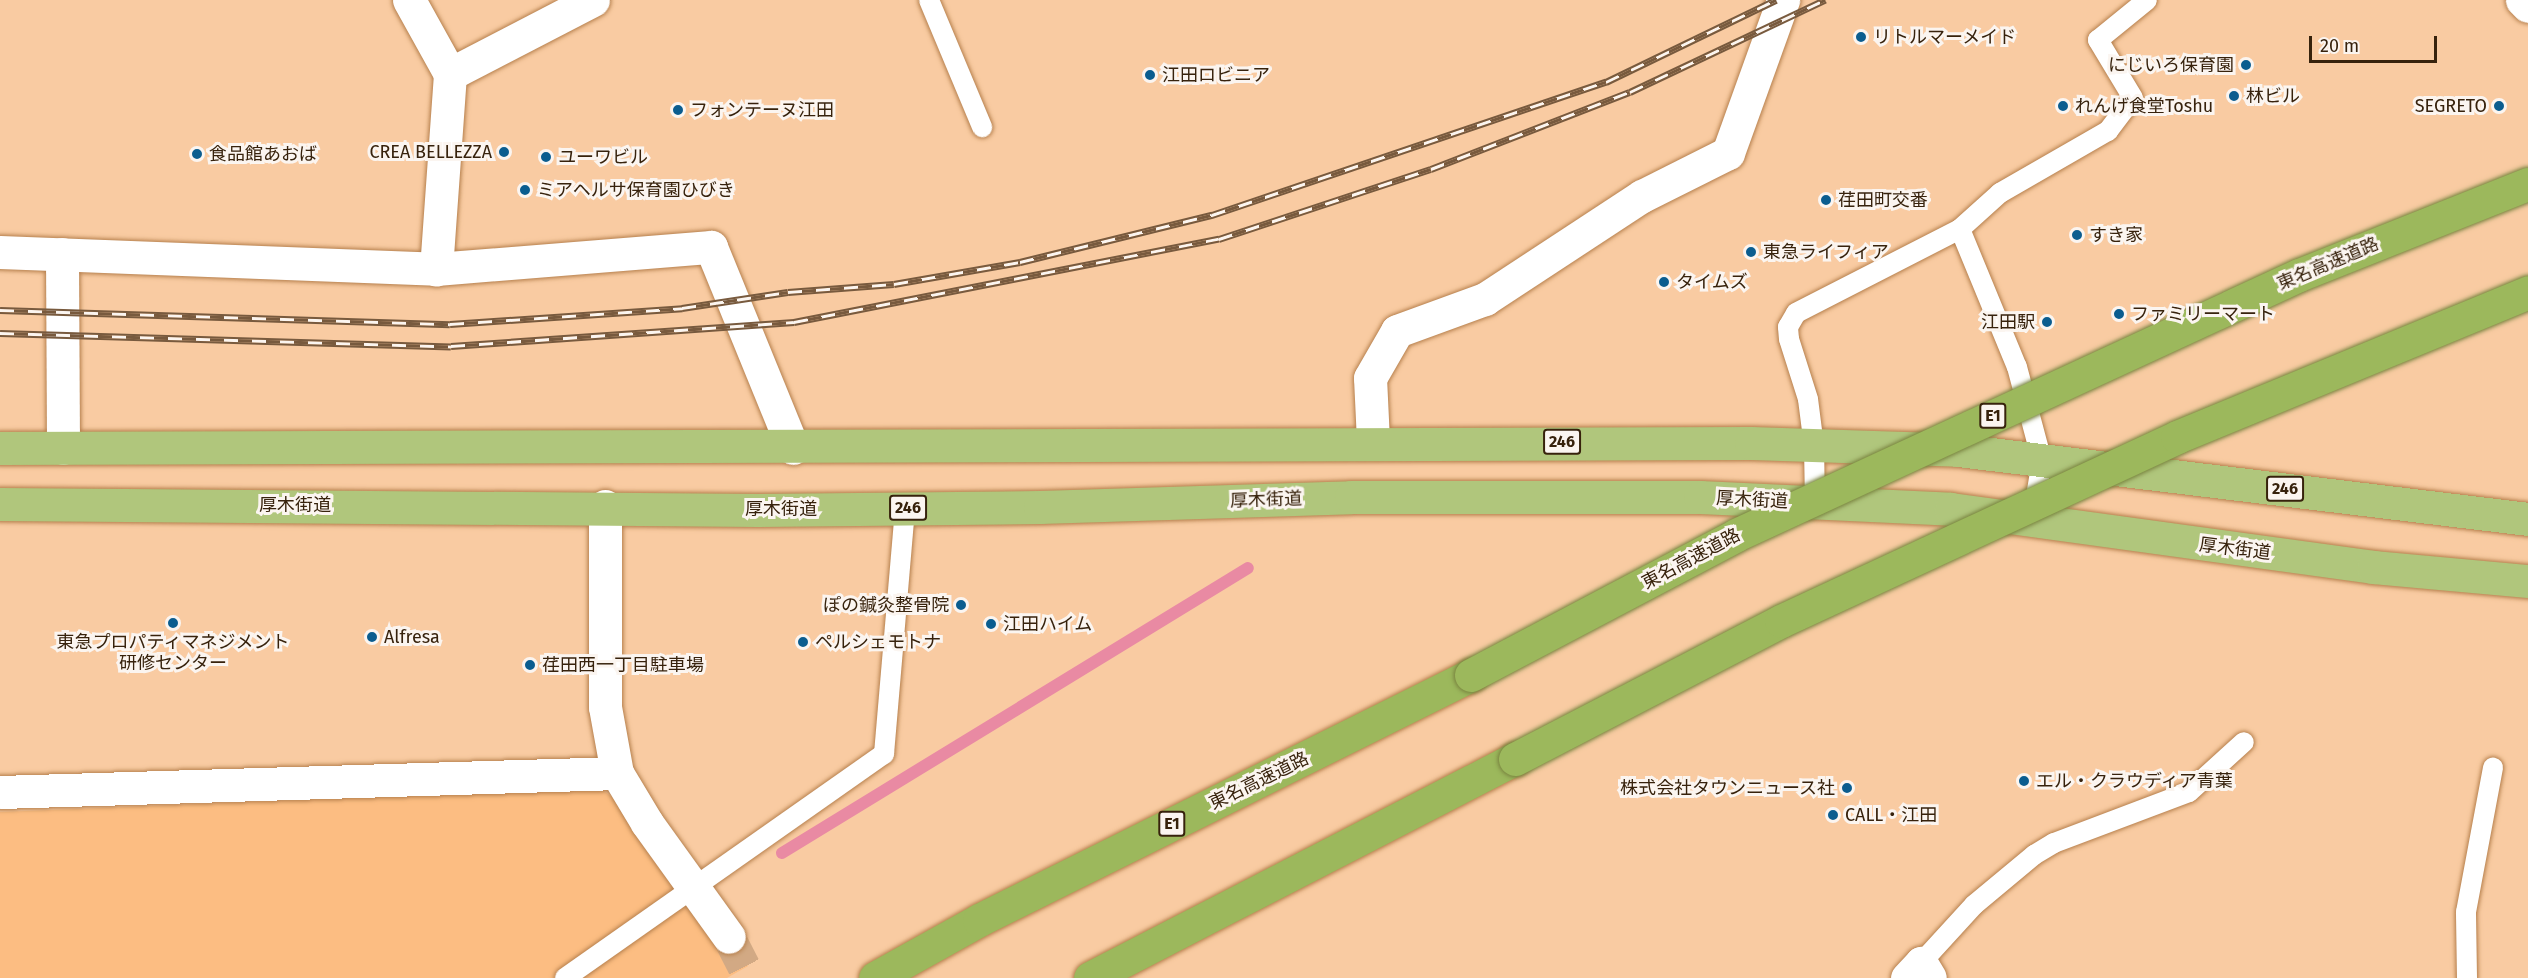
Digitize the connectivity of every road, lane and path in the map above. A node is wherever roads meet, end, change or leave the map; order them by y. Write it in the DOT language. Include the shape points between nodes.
graph roads {
  1 [pos="409,0"];
  2 [pos="592,0"];
  3 [pos="929,0"];
  4 [pos="1783,0"];
  5 [pos="2146,0"];
  6 [pos="2522,0"];
  7 [pos="2528,6"];
  8 [pos="450,74"];
  9 [pos="982,127"];
  10 [pos="2528,184"];
  11 [pos="1960,229"];
  12 [pos="0,252"];
  13 [pos="62,254"];
  14 [pos="436,268"];
  15 [pos="2528,292"];
  16 [pos="1373,441"];
  17 [pos="1814,446"];
  18 [pos="793,447"];
  19 [pos="0,448"];
  20 [pos="63,448"];
  21 [pos="2042,461"];
  22 [pos="1815,503"];
  23 [pos="0,504"];
  24 [pos="605,507"];
  25 [pos="905,508"];
  26 [pos="2528,519"];
  27 [pos="2031,523"];
  28 [pos="2528,581"];
  29 [pos="2244,742"];
  30 [pos="2493,768"];
  31 [pos="616,773"];
  32 [pos="0,792"];
  33 [pos="693,885"];
  34 [pos="729,937"];
  35 [pos="1919,973"];
  36 [pos="565,978"];
  37 [pos="875,978"];
  38 [pos="1090,978"];
  39 [pos="2467,978"];
  1 -- 8 [label="street"];
  2 -- 8 [label="street"];
  3 -- 9 [label="lane"];
  4 -- 16 [label="street" via="1728,153 1642,196 1485,299 1397,331 1370,378"];
  5 -- 11 [label="lane" via="2098,40 2133,98 2108,131 2000,193"];
  6 -- 7 [label="street"];
  8 -- 14 [label="street"];
  10 -- 37 [label="highway, 東名高速道路 / E1, bridge" via="2299,275 1768,520 1471,675 979,920"];
  11 -- 17 [label="lane" via="1796,313 1788,327 1789,339 1808,399"];
  11 -- 21 [label="lane" via="2018,367"];
  12 -- 13 [label="street"];
  13 -- 14 [label="street"];
  13 -- 20 [label="street"];
  14 -- 18 [label="street" via="711,247"];
  15 -- 38 [label="highway, bridge" via="2177,437 1781,621"];
  16 -- 17 [label="highway, 246"];
  16 -- 18 [label="highway, 246"];
  17 -- 21 [label="highway, 246" via="1958,450"];
  17 -- 22 [label="lane"];
  18 -- 20 [label="highway, 246"];
  19 -- 20 [label="highway, 246"];
  21 -- 26 [label="highway, 246"];
  21 -- 27 [label="lane"];
  22 -- 25 [label="highway, 厚木街道 / 246" via="1700,497 1351,497"];
  22 -- 27 [label="highway, 厚木街道 / 246" via="1951,509"];
  23 -- 24 [label="highway, 厚木街道 / 246"];
  24 -- 25 [label="highway, 厚木街道 / 246"];
  24 -- 31 [label="street" via="605,707"];
  25 -- 33 [label="lane" via="884,754"];
  27 -- 28 [label="highway, 厚木街道 / 246" via="2373,567"];
  29 -- 35 [label="lane" via="2189,792 2054,843 2034,855 1974,905"];
  30 -- 39 [label="lane" via="2466,912"];
  31 -- 32 [label="street"];
  31 -- 33 [label="street"];
  33 -- 34 [label="street"];
  33 -- 36 [label="lane"];
}
